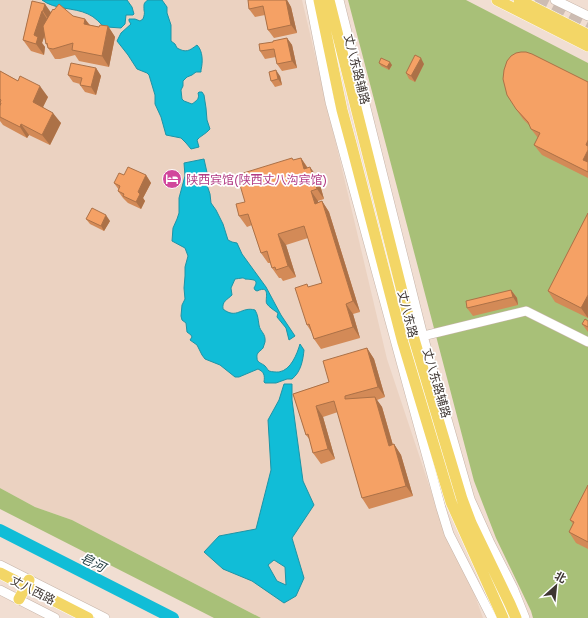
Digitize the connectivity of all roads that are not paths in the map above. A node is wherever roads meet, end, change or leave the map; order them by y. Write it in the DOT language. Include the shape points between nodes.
graph roads {
  1 [pos="310,0"];
  2 [pos="319,0"];
  3 [pos="329,0"];
  4 [pos="339,0"];
  5 [pos="497,0"];
  6 [pos="518,0"];
  7 [pos="555,0"];
  8 [pos="588,16"];
  9 [pos="588,35"];
  10 [pos="588,46"];
  11 [pos="419,338"];
  12 [pos="588,342"];
  13 [pos="403,343"];
  14 [pos="0,565"];
  15 [pos="0,573"];
  16 [pos="0,581"];
  17 [pos="24,589"];
  18 [pos="0,590"];
  19 [pos="56,618"];
  20 [pos="73,618"];
  21 [pos="88,618"];
  22 [pos="105,618"];
  23 [pos="492,618"];
  24 [pos="503,618"];
  25 [pos="516,618"];
  26 [pos="525,618"];
  1 -- 23 [label="street" via="330,102 441,508 450,534"];
  2 -- 13 [label="main road, 丈八东路" via="342,110"];
  3 -- 11 [label="main road, 丈八东路"];
  4 -- 11 [label="street, 丈八东路辅路"];
  5 -- 10 [label="main road"];
  6 -- 9 [label="main road"];
  7 -- 8 [label="street"];
  11 -- 12 [label="street" via="526,311"];
  11 -- 13 [label="street"];
  11 -- 25 [label="main road, 丈八东路" via="462,499"];
  11 -- 26 [label="street, 丈八东路辅路" via="470,499 514,588"];
  13 -- 24 [label="main road, 丈八东路" via="450,502"];
  14 -- 17 [label="street"];
  15 -- 17 [label="main road, 丈八西路"];
  16 -- 17 [label="main road, 丈八西路"];
  17 -- 18 [label="street"];
  17 -- 19 [label="street"];
  17 -- 20 [label="main road, 丈八西路"];
  17 -- 21 [label="main road, 丈八西路"];
  17 -- 22 [label="street"];
}
